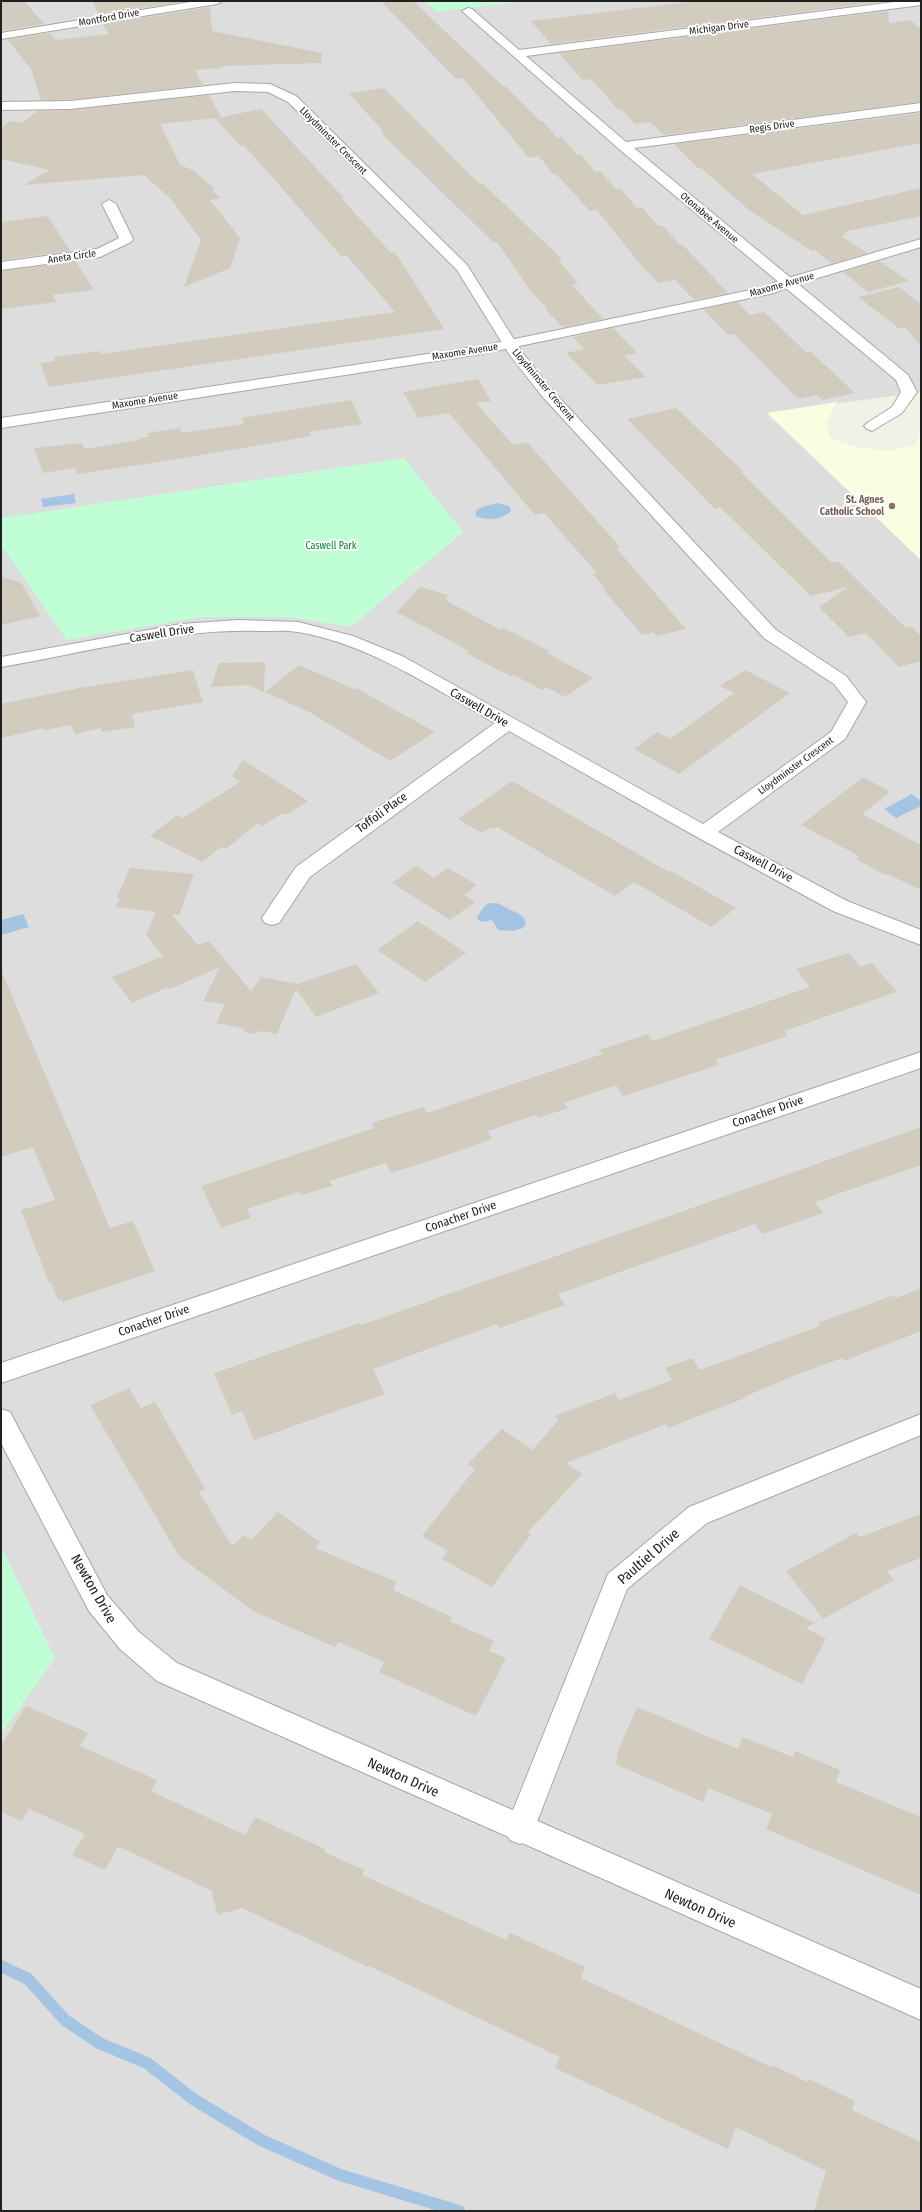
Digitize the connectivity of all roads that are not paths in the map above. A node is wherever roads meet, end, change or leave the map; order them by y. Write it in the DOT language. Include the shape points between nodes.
graph roads {
  1 [pos="218,1"];
  2 [pos="921,2"];
  3 [pos="175,4"];
  4 [pos="468,11"];
  5 [pos="1,36"];
  6 [pos="516,54"];
  7 [pos="1,106"];
  8 [pos="921,107"];
  9 [pos="623,146"];
  10 [pos="109,204"];
  11 [pos="921,243"];
  12 [pos="1,266"];
  13 [pos="786,283"];
  14 [pos="510,345"];
  15 [pos="1,423"];
  16 [pos="872,426"];
  17 [pos="1,662"];
  18 [pos="506,724"];
  19 [pos="704,833"];
  20 [pos="272,918"];
  21 [pos="921,938"];
  22 [pos="921,1060"];
  23 [pos="1,1373"];
  24 [pos="1,1419"];
  25 [pos="921,1424"];
  26 [pos="520,1830"];
  27 [pos="921,2006"];
  1 -- 3 [label="street, Montford Drive"];
  2 -- 6 [label="street, Michigan Drive"];
  3 -- 5 [label="street, Montford Drive"];
  4 -- 6 [label="street, Otonabee Avenue"];
  6 -- 9 [label="street, Otonabee Avenue"];
  7 -- 14 [label="street, Lloydminster Crescent" via="70,105 235,87 270,88 292,99 462,268"];
  8 -- 9 [label="street, Regis Drive"];
  9 -- 13 [label="street, Otonabee Avenue"];
  10 -- 12 [label="street, Aneta Circle" via="126,239 100,253"];
  11 -- 13 [label="street, Maxome Avenue"];
  13 -- 14 [label="street, Maxome Avenue" via="769,290"];
  13 -- 16 [label="street, Otonabee Avenue" via="903,378 909,392 897,410"];
  14 -- 15 [label="street, Maxome Avenue"];
  14 -- 19 [label="street, Lloydminster Crescent" via="546,392 770,634 840,680 857,702 838,735"];
  17 -- 18 [label="street, Caswell Drive" via="181,629 238,625 298,627 347,640 396,660"];
  18 -- 19 [label="street, Caswell Drive"];
  18 -- 20 [label="street, Toffoli Place" via="303,872"];
  19 -- 21 [label="street, Caswell Drive" via="840,906"];
  22 -- 23 [label="street, Conacher Drive"];
  24 -- 26 [label="street, Newton Drive" via="98,1603 115,1628 139,1651 167,1672"];
  25 -- 26 [label="street, Paultiel Drive" via="698,1515 617,1582"];
  26 -- 27 [label="street, Newton Drive"];
}
